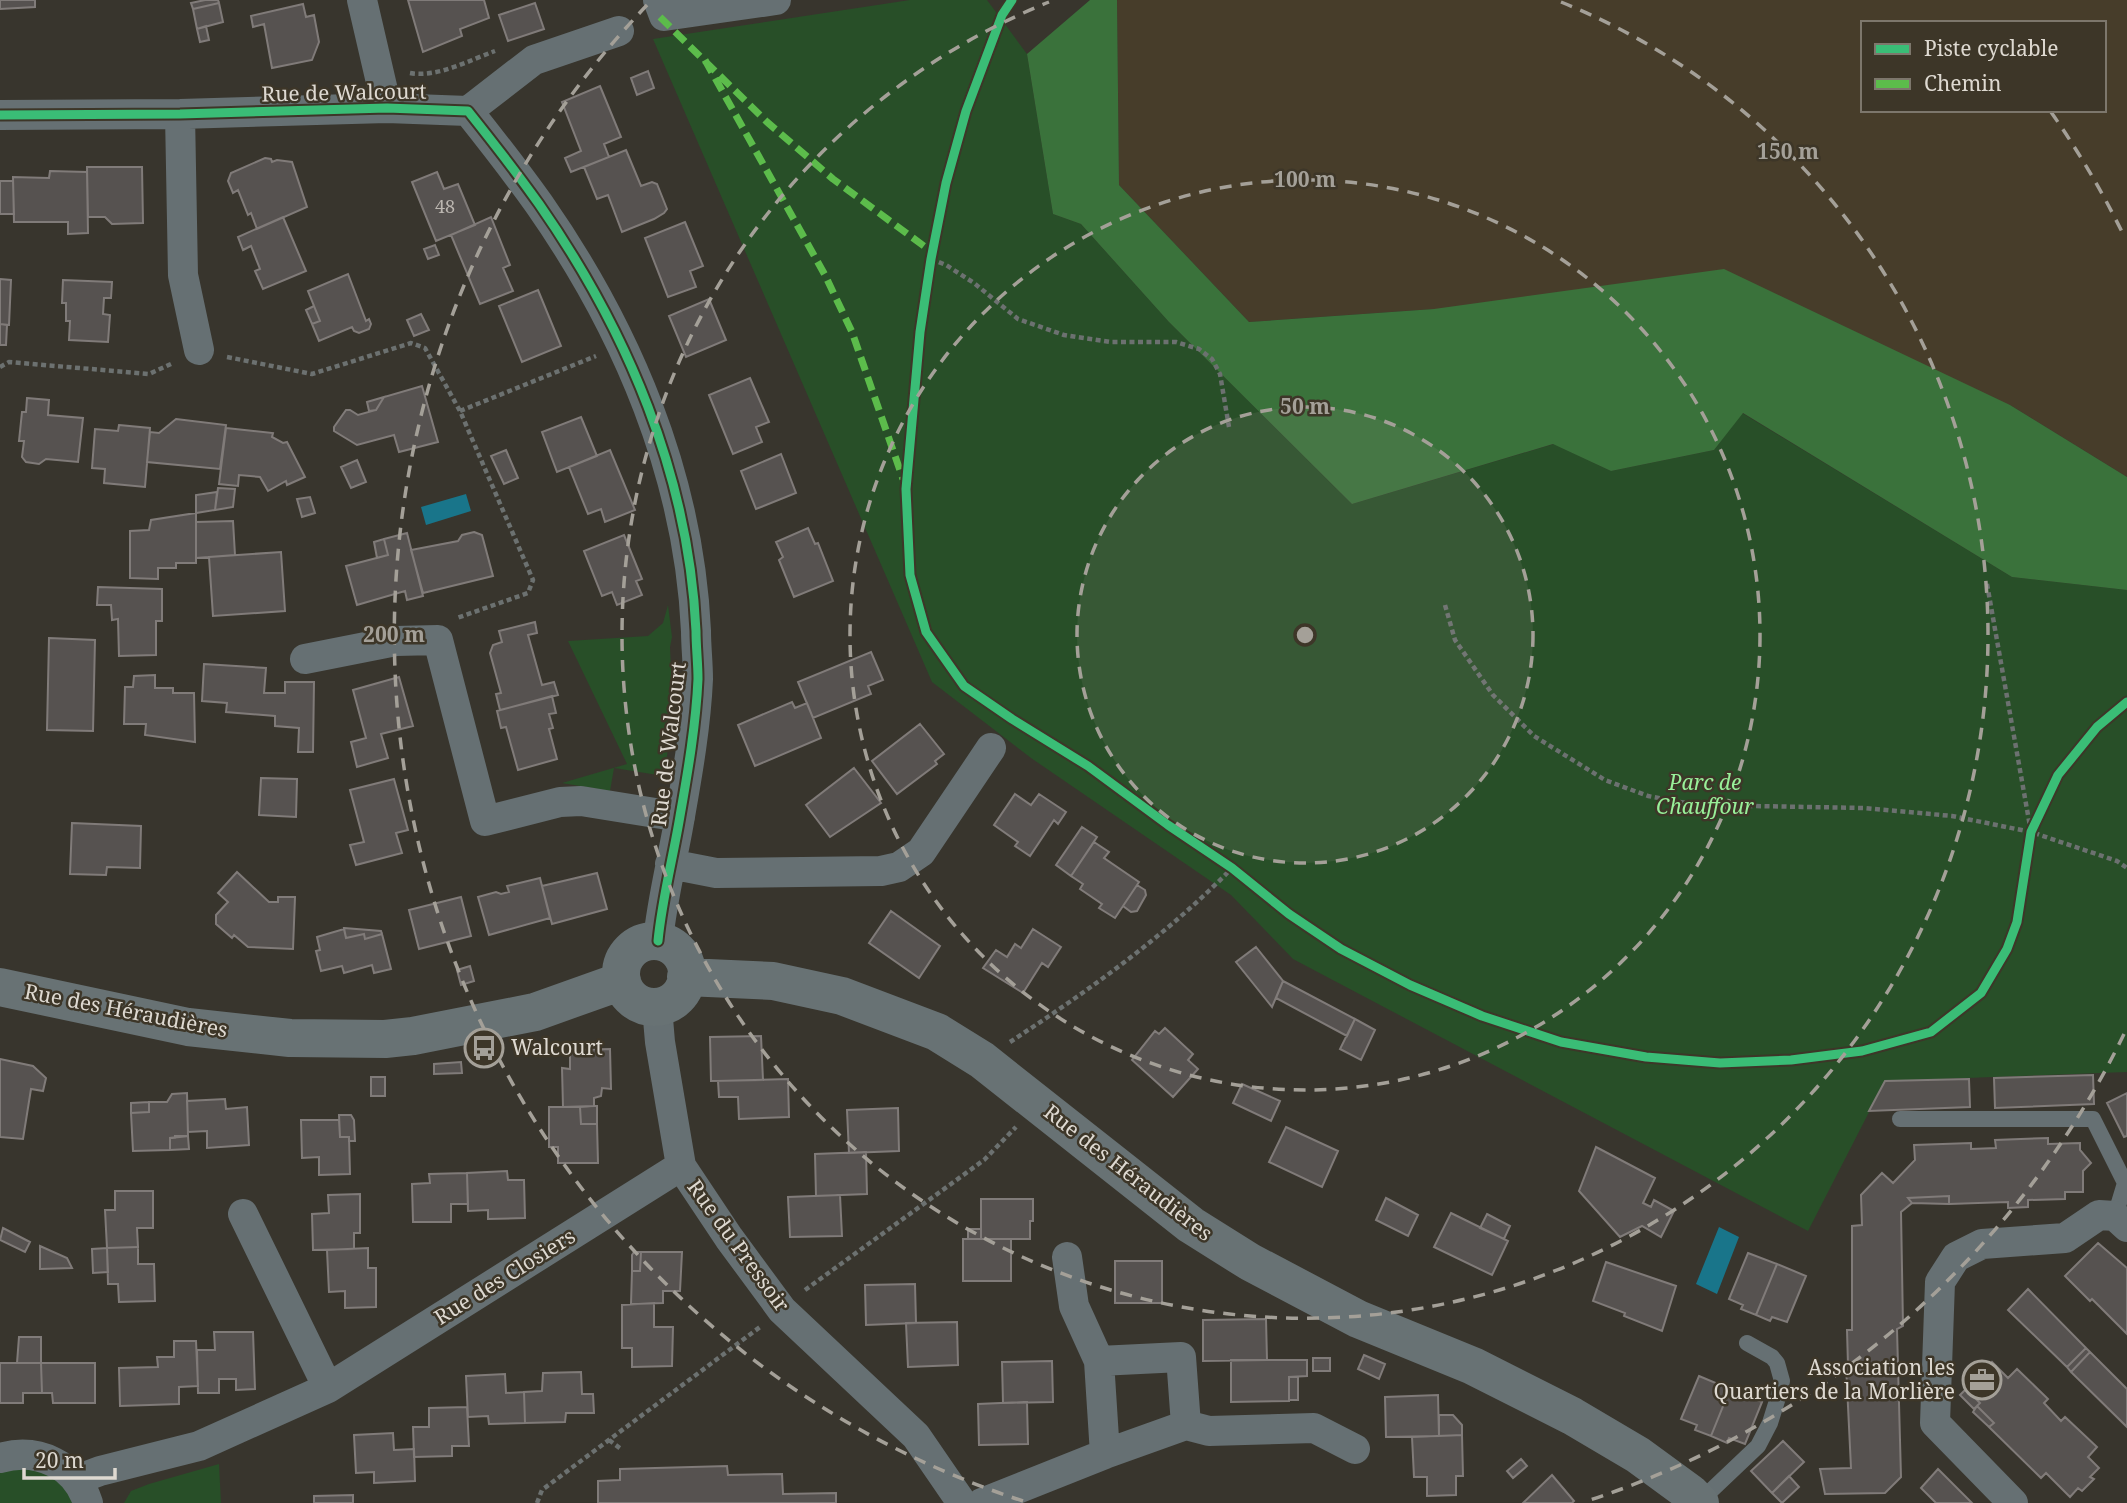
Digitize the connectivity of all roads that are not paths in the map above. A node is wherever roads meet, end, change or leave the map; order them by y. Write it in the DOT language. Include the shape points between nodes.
graph roads {
  1 [pos="362,0"];
  2 [pos="776,0"];
  3 [pos="661,8"];
  4 [pos="619,30"];
  5 [pos="387,108"];
  6 [pos="468,111"];
  7 [pos="180,114"];
  8 [pos="0,115"];
  9 [pos="199,351"];
  10 [pos="305,659"];
  11 [pos="991,748"];
  12 [pos="680,817"];
  13 [pos="670,864"];
  14 [pos="658,941"];
  15 [pos="687,977"];
  16 [pos="622,981"];
  17 [pos="0,987"];
  18 [pos="657,1007"];
  19 [pos="1900,1119"];
  20 [pos="681,1167"];
  21 [pos="243,1214"];
  22 [pos="2121,1222"];
  23 [pos="1067,1257"];
  24 [pos="1747,1343"];
  25 [pos="1099,1361"];
  26 [pos="328,1388"];
  27 [pos="1186,1425"];
  28 [pos="1355,1449"];
  29 [pos="1105,1454"];
  30 [pos="0,1458"];
  31 [pos="82,1491"];
  32 [pos="962,1503"];
  33 [pos="982,1503"];
  34 [pos="1700,1503"];
  35 [pos="2013,1503"];
  1 -- 5 [label="street"];
  2 -- 3 [label="street"];
  4 -- 6 [label="street" via="534,60"];
  5 -- 6 [label="street, Rue de Walcourt"];
  5 -- 7 [label="street, Rue de Walcourt"];
  6 -- 12 [label="street, Rue de Walcourt" via="539,204 583,274 622,345 665,450 694,592 698,678"];
  7 -- 8 [label="street, Rue de Walcourt"];
  7 -- 9 [label="street" via="183,275"];
  10 -- 12 [label="street" via="396,640 438,639 485,821 581,801"];
  11 -- 13 [label="street" via="921,852 899,867 716,873"];
  12 -- 13 [label="street, Rue de Walcourt"];
  13 -- 14 [label="street, Rue de Walcourt"];
  14 -- 15 [label="street" via="680,953"];
  14 -- 16 [label="street" via="631,949 622,964"];
  15 -- 18 [label="street" via="675,999"];
  15 -- 34 [label="street, Rue des Héraudières" via="773,981 842,996 937,1032 982,1060 1191,1225 1250,1262 1358,1319 1473,1366 1572,1416 1638,1455"];
  16 -- 17 [label="street, Rue des Héraudières" via="535,1012 385,1039 290,1038 188,1027"];
  16 -- 18 [label="street" via="636,1002"];
  18 -- 20 [label="street, Rue du Pressoir"];
  19 -- 22 [label="lane" via="2093,1119 2125,1183"];
  20 -- 26 [label="street, Rue des Closiers"];
  20 -- 32 [label="street, Rue du Pressoir" via="782,1310 916,1436"];
  21 -- 26 [label="street"];
  22 -- 35 [label="street" via="2099,1215 2066,1238 1982,1244 1956,1257 1940,1282 1935,1423"];
  23 -- 25 [label="street" via="1074,1306"];
  24 -- 34 [label="lane" via="1772,1357 1780,1370 1780,1391 1758,1446"];
  25 -- 27 [label="street" via="1181,1357"];
  25 -- 29 [label="street"];
  26 -- 31 [label="street, Rue des Closiers" via="199,1446 100,1471"];
  27 -- 28 [label="street" via="1209,1431 1314,1428"];
  27 -- 29 [label="street"];
  29 -- 33 [label="street"];
  30 -- 31 [label="street" via="19,1454 61,1465"];
}
